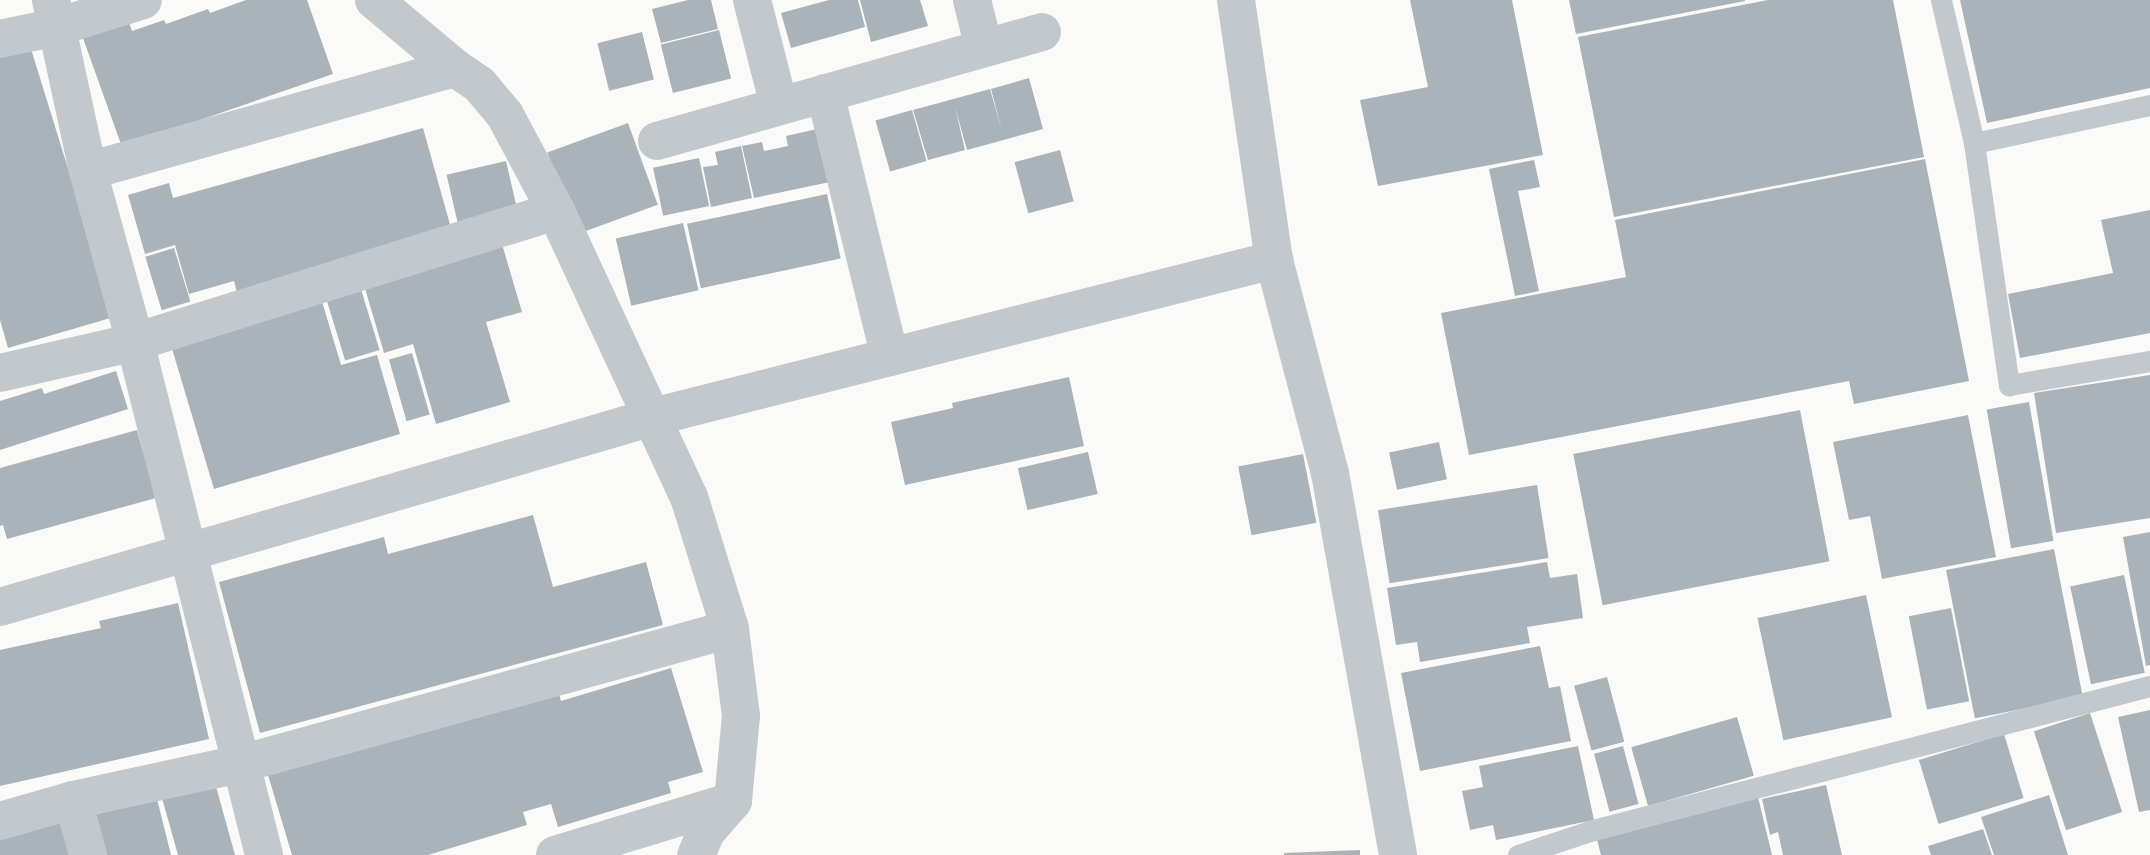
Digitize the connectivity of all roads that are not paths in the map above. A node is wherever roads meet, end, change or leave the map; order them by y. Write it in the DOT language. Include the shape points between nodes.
graph roads {
  1 [pos="144,0"];
  2 [pos="374,0"];
  3 [pos="752,0"];
  4 [pos="972,0"];
  5 [pos="1236,0"];
  6 [pos="1941,0"];
  7 [pos="54,14"];
  8 [pos="1042,32"];
  9 [pos="0,39"];
  10 [pos="985,48"];
  11 [pos="455,68"];
  12 [pos="825,93"];
  13 [pos="2150,105"];
  14 [pos="779,106"];
  15 [pos="657,141"];
  16 [pos="1973,143"];
  17 [pos="88,171"];
  18 [pos="556,211"];
  19 [pos="1274,260"];
  20 [pos="135,342"];
  21 [pos="890,357"];
  22 [pos="2150,361"];
  23 [pos="0,373"];
  24 [pos="653,417"];
  25 [pos="188,553"];
  26 [pos="0,607"];
  27 [pos="730,629"];
  28 [pos="2150,686"];
  29 [pos="240,764"];
  30 [pos="73,800"];
  31 [pos="733,801"];
  32 [pos="0,821"];
  33 [pos="88,855"];
  34 [pos="264,855"];
  35 [pos="555,855"];
  36 [pos="696,855"];
  37 [pos="1398,855"];
  38 [pos="1518,855"];
  1 -- 7 [label="street"];
  2 -- 11 [label="street"];
  3 -- 14 [label="street"];
  4 -- 10 [label="street"];
  5 -- 19 [label="street"];
  6 -- 16 [label="lane"];
  7 -- 9 [label="street"];
  7 -- 17 [label="street"];
  8 -- 10 [label="street"];
  10 -- 12 [label="street"];
  11 -- 17 [label="street"];
  11 -- 18 [label="street" via="479,84 505,115"];
  12 -- 14 [label="street"];
  12 -- 21 [label="street"];
  13 -- 16 [label="lane"];
  14 -- 15 [label="street"];
  16 -- 22 [label="lane" via="2009,386"];
  17 -- 20 [label="street"];
  18 -- 20 [label="street"];
  18 -- 24 [label="street"];
  19 -- 21 [label="street"];
  19 -- 37 [label="street" via="1330,473"];
  20 -- 23 [label="street"];
  20 -- 25 [label="street"];
  21 -- 24 [label="street"];
  24 -- 25 [label="street"];
  24 -- 27 [label="street" via="689,497"];
  25 -- 26 [label="street"];
  25 -- 29 [label="street"];
  27 -- 29 [label="street"];
  27 -- 31 [label="street" via="741,716"];
  28 -- 38 [label="lane" via="1606,826"];
  29 -- 30 [label="street"];
  29 -- 34 [label="street"];
  30 -- 32 [label="street"];
  30 -- 33 [label="street"];
  31 -- 35 [label="street"];
  31 -- 36 [label="street" via="706,832"];
}
